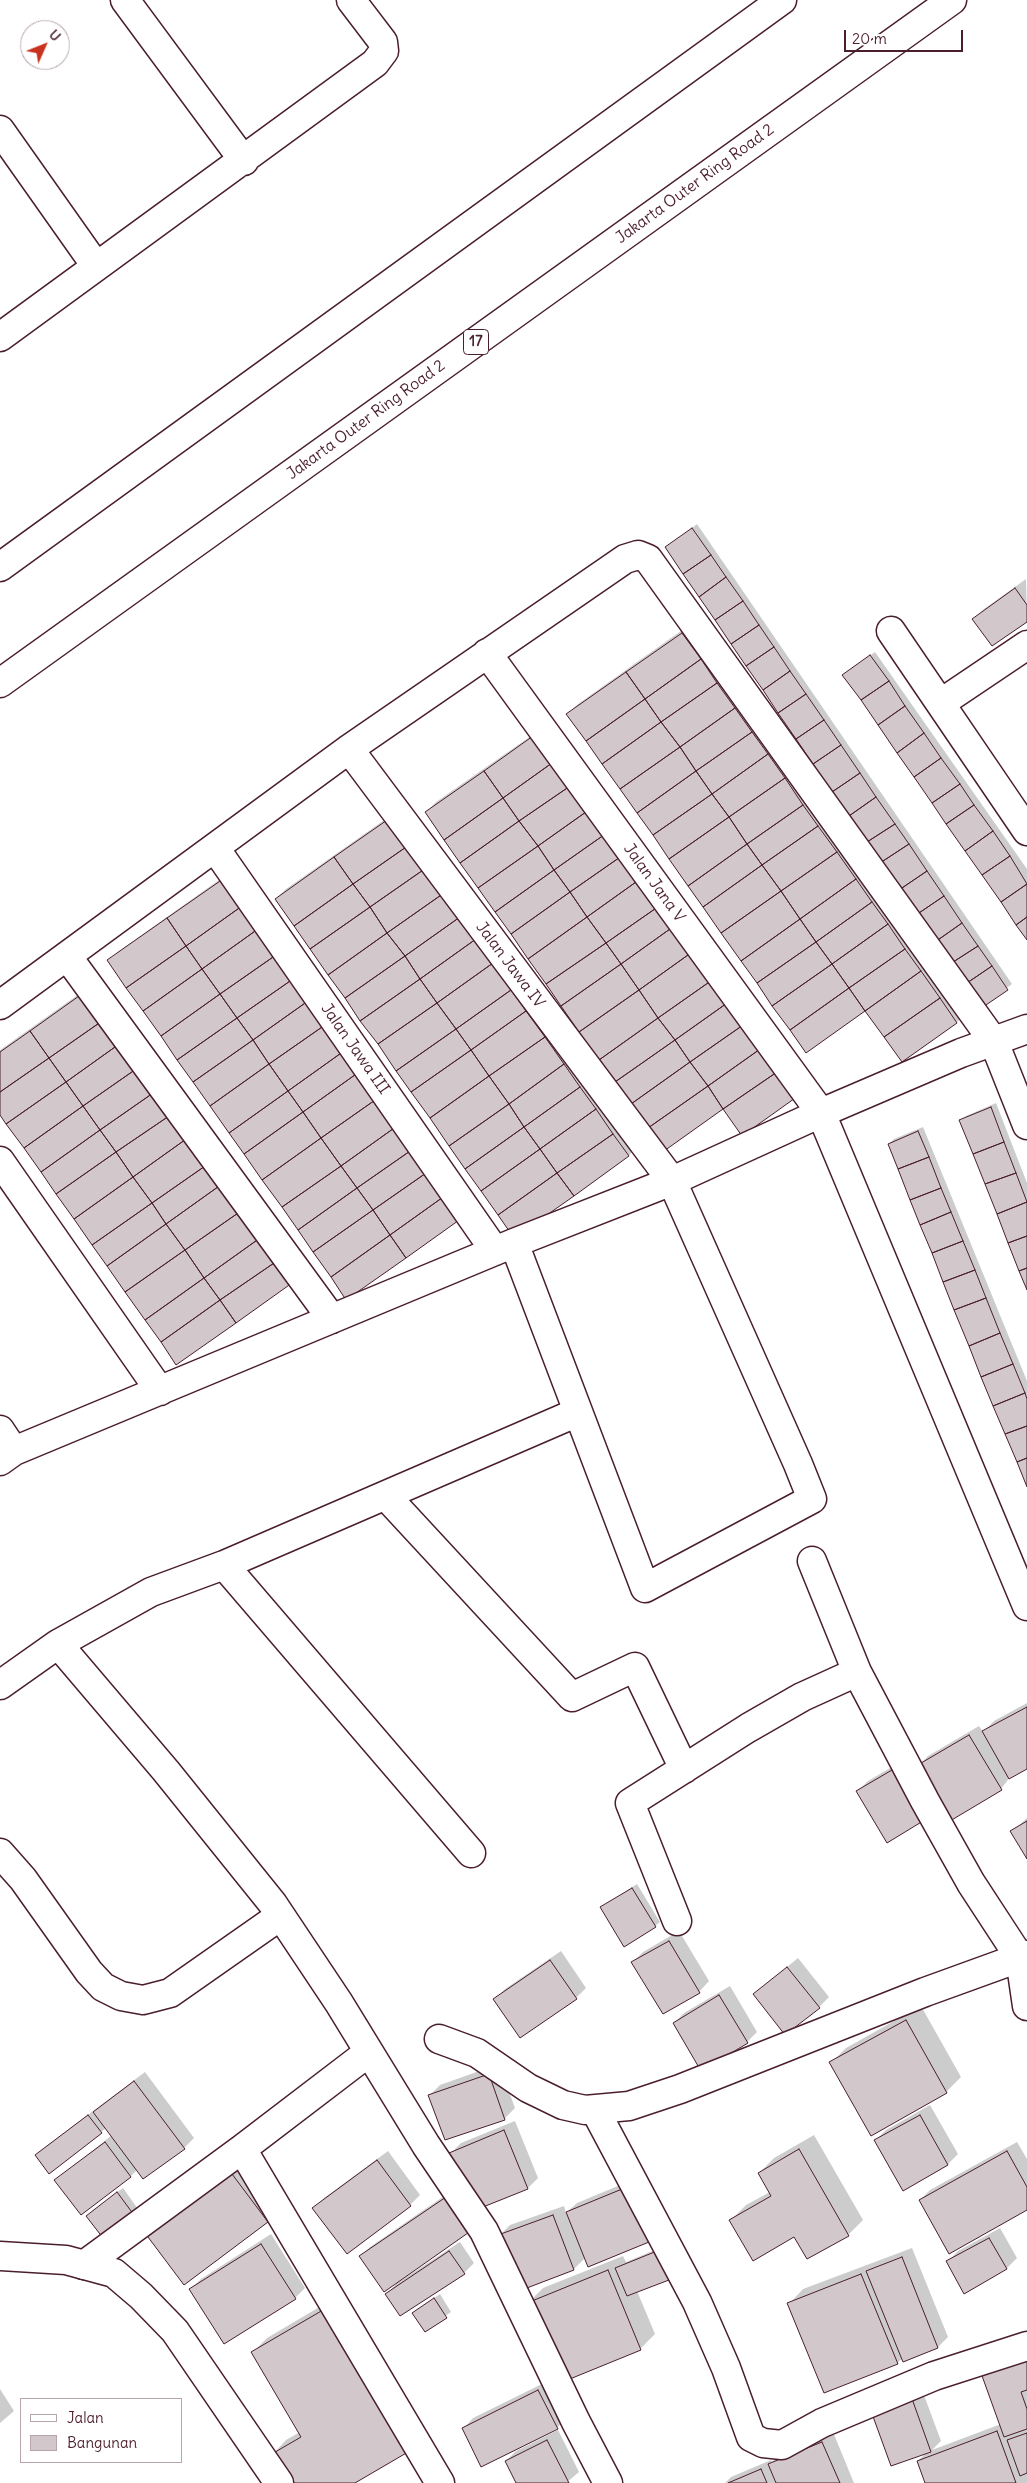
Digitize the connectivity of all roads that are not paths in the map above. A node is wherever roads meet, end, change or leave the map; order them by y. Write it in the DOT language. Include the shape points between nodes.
graph roads {
  1 [pos="126,0"];
  2 [pos="350,0"];
  3 [pos="782,0"];
  4 [pos="952,0"];
  5 [pos="0,130"];
  6 [pos="244,161"];
  7 [pos="96,266"];
  8 [pos="0,337"];
  9 [pos="0,567"];
  10 [pos="891,631"];
  11 [pos="1027,645"];
  12 [pos="487,653"];
  13 [pos="0,683"];
  14 [pos="941,703"];
  15 [pos="349,749"];
  16 [pos="1027,831"];
  17 [pos="215,848"];
  18 [pos="67,956"];
  19 [pos="0,1005"];
  20 [pos="1027,1029"];
  21 [pos="994,1042"];
  22 [pos="821,1112"];
  23 [pos="1027,1126"];
  24 [pos="0,1161"];
  25 [pos="672,1181"];
  26 [pos="504,1247"];
  27 [pos="332,1319"];
  28 [pos="160,1391"];
  29 [pos="578,1412"];
  30 [pos="5,1447"];
  31 [pos="386,1496"];
  32 [pos="812,1561"];
  33 [pos="224,1566"];
  34 [pos="1027,1606"];
  35 [pos="58,1644"];
  36 [pos="857,1672"];
  37 [pos="0,1685"];
  38 [pos="684,1769"];
  39 [pos="0,1853"];
  40 [pos="471,1853"];
  41 [pos="280,1916"];
  42 [pos="677,1921"];
  43 [pos="1023,1957"];
  44 [pos="1027,2006"];
  45 [pos="439,2039"];
  46 [pos="369,2052"];
  47 [pos="595,2110"];
  48 [pos="242,2149"];
  49 [pos="0,2256"];
  50 [pos="84,2265"];
  51 [pos="1027,2346"];
  52 [pos="280,2483"];
  53 [pos="440,2483"];
  54 [pos="608,2483"];
  1 -- 6 [label="main road"];
  2 -- 6 [label="main road" via="383,42 383,54 376,63"];
  3 -- 9 [label="main road"];
  4 -- 13 [label="main road, Jakarta Outer Ring Road 2 / 17"];
  5 -- 7 [label="main road"];
  6 -- 7 [label="main road"];
  7 -- 8 [label="main road"];
  10 -- 14 [label="main road"];
  11 -- 14 [label="main road"];
  12 -- 15 [label="main road"];
  12 -- 21 [label="main road" via="625,559 638,554 648,559"];
  12 -- 22 [label="main road, Jalan Jana V"];
  14 -- 16 [label="main road"];
  15 -- 17 [label="main road"];
  15 -- 25 [label="main road, Jalan Jawa IV"];
  17 -- 18 [label="main road"];
  17 -- 26 [label="main road, Jalan Jawa III"];
  18 -- 19 [label="main road"];
  18 -- 27 [label="main road"];
  20 -- 21 [label="main road"];
  21 -- 22 [label="main road"];
  21 -- 23 [label="main road"];
  22 -- 25 [label="main road"];
  22 -- 34 [label="main road, Jalan Jana V"];
  24 -- 28 [label="main road"];
  25 -- 26 [label="main road"];
  25 -- 29 [label="main road, Jalan Jawa IV" via="812,1499 645,1588"];
  26 -- 27 [label="main road"];
  26 -- 29 [label="main road, Jalan Jawa III"];
  27 -- 28 [label="main road"];
  28 -- 30 [label="main road"];
  29 -- 31 [label="main road"];
  31 -- 33 [label="main road"];
  31 -- 38 [label="main road" via="572,1697 635,1667"];
  32 -- 36 [label="main road"];
  33 -- 35 [label="main road" via="151,1592"];
  33 -- 40 [label="main road"];
  35 -- 37 [label="main road"];
  35 -- 41 [label="main road" via="166,1771"];
  36 -- 38 [label="main road" via="794,1702"];
  36 -- 43 [label="main road" via="966,1875"];
  38 -- 42 [label="main road" via="630,1803"];
  39 -- 41 [label="main road" via="89,1972 103,1987 121,1996 143,2000 170,1993"];
  41 -- 46 [label="main road" via="340,2003"];
  43 -- 44 [label="main road"];
  43 -- 47 [label="main road" via="680,2088 629,2106"];
  45 -- 47 [label="main road" via="477,2053 528,2088 563,2105"];
  46 -- 48 [label="main road"];
  46 -- 54 [label="main road" via="484,2231"];
  47 -- 51 [label="main road" via="697,2302 751,2437 763,2443 782,2445 822,2423 934,2376"];
  48 -- 50 [label="main road"];
  48 -- 53 [label="main road"];
  49 -- 50 [label="main road" via="66,2260"];
  50 -- 52 [label="main road" via="114,2273 175,2330"];
}
